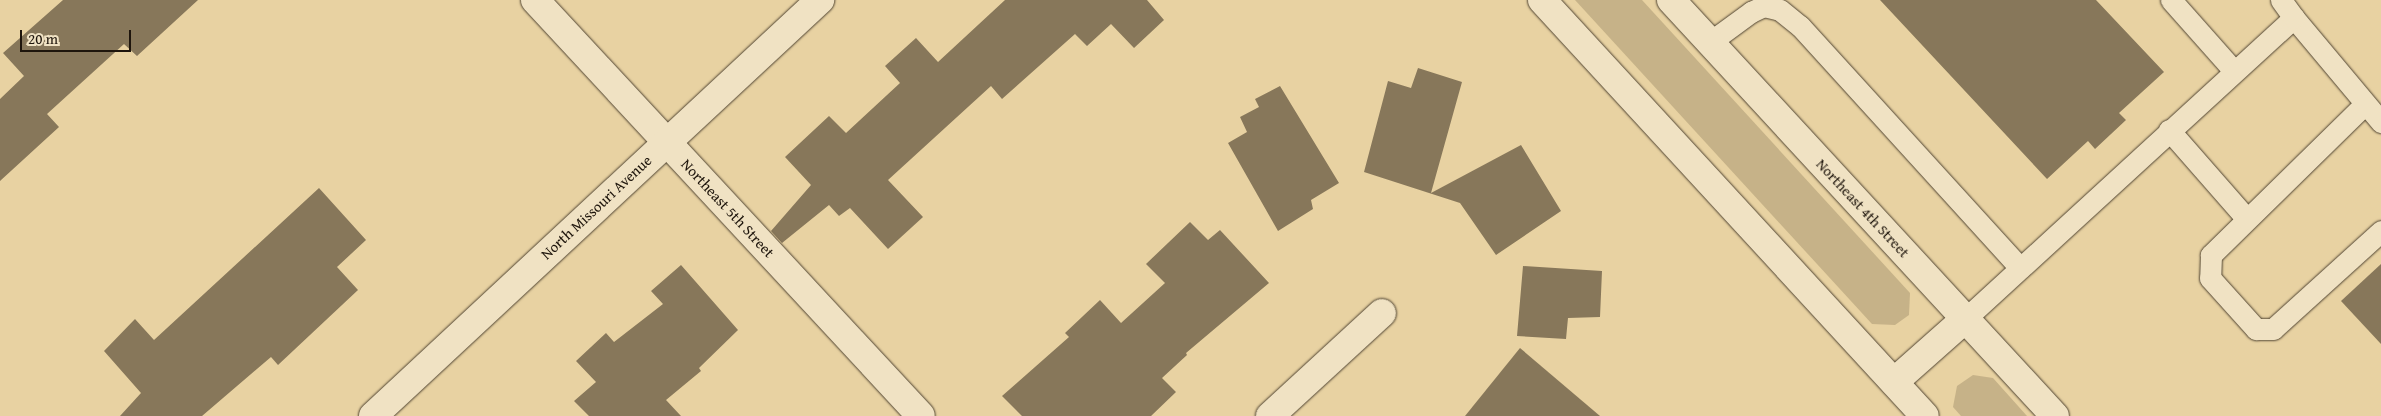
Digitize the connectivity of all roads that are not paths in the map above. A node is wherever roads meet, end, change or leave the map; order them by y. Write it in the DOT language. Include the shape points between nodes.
graph roads {
  1 [pos="535,0"];
  2 [pos="820,0"];
  3 [pos="1542,0"];
  4 [pos="1671,0"];
  5 [pos="2171,0"];
  6 [pos="2281,0"];
  7 [pos="2294,18"];
  8 [pos="1710,42"];
  9 [pos="2234,71"];
  10 [pos="2365,104"];
  11 [pos="2381,122"];
  12 [pos="2169,130"];
  13 [pos="667,141"];
  14 [pos="2247,219"];
  15 [pos="2381,231"];
  16 [pos="2020,268"];
  17 [pos="1382,313"];
  18 [pos="1965,319"];
  19 [pos="1894,382"];
  20 [pos="373,416"];
  21 [pos="921,416"];
  22 [pos="1270,416"];
  23 [pos="1925,416"];
  24 [pos="2054,416"];
  1 -- 13 [label="street, Northeast 5th Street"];
  2 -- 13 [label="street, North Missouri Avenue"];
  3 -- 19 [label="street"];
  4 -- 8 [label="street, Northeast 4th Street"];
  5 -- 9 [label="lane"];
  6 -- 7 [label="lane"];
  7 -- 9 [label="lane"];
  7 -- 10 [label="lane"];
  8 -- 16 [label="lane" via="1764,6 1780,10 1800,26"];
  8 -- 18 [label="street, Northeast 4th Street"];
  9 -- 12 [label="lane"];
  10 -- 11 [label="lane"];
  10 -- 14 [label="lane"];
  12 -- 14 [label="lane"];
  12 -- 16 [label="lane"];
  13 -- 20 [label="street, North Missouri Avenue"];
  13 -- 21 [label="street, Northeast 5th Street"];
  14 -- 15 [label="lane" via="2211,255 2210,278 2256,329 2273,329"];
  16 -- 18 [label="lane"];
  17 -- 22 [label="street"];
  18 -- 19 [label="street"];
  18 -- 24 [label="street, Northeast 4th Street"];
  19 -- 23 [label="street"];
}
